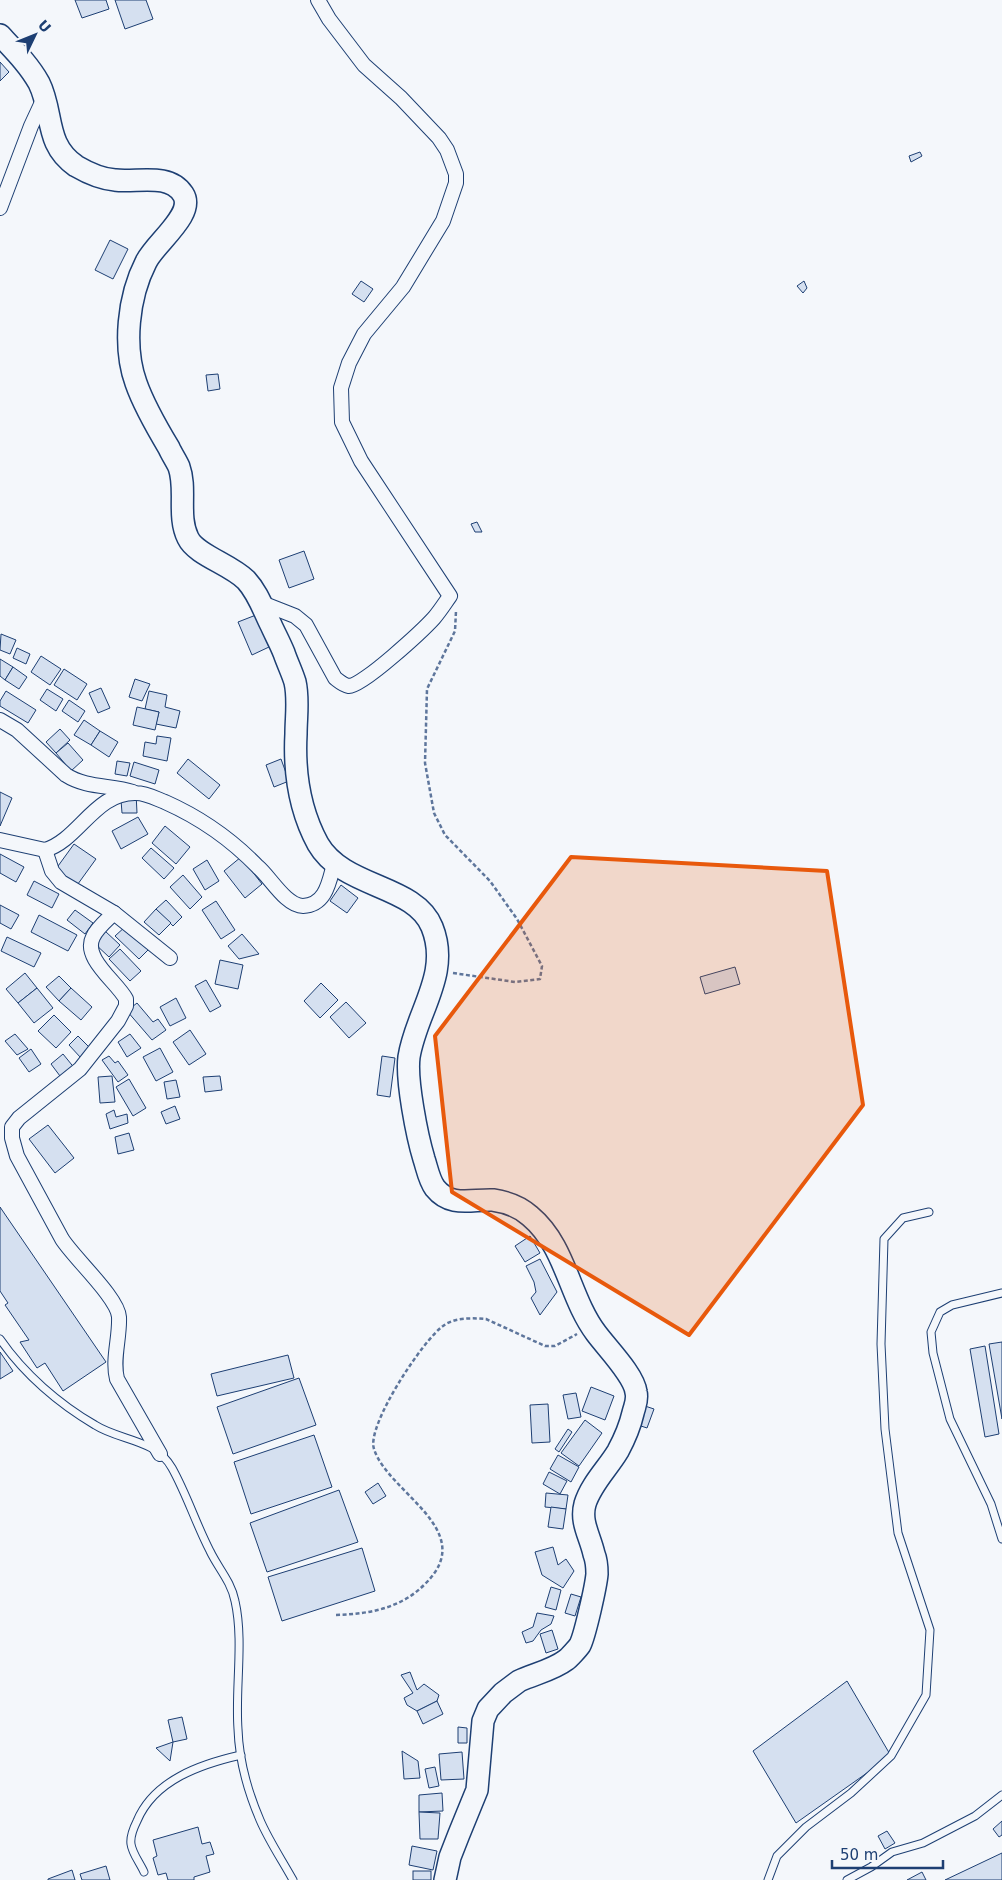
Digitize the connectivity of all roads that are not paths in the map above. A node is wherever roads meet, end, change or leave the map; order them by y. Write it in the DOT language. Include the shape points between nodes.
graph roads {
  1 [pos="318,0"];
  2 [pos="0,35"];
  3 [pos="45,97"];
  4 [pos="0,208"];
  5 [pos="262,603"];
  6 [pos="0,720"];
  7 [pos="136,793"];
  8 [pos="0,840"];
  9 [pos="45,850"];
  10 [pos="334,864"];
  11 [pos="114,913"];
  12 [pos="170,958"];
  13 [pos="929,1212"];
  14 [pos="1002,1293"];
  15 [pos="0,1339"];
  16 [pos="160,1454"];
  17 [pos="1002,1539"];
  18 [pos="241,1755"];
  19 [pos="1002,1795"];
  20 [pos="144,1872"];
  21 [pos="293,1880"];
  22 [pos="445,1880"];
  23 [pos="768,1880"];
  24 [pos="846,1880"];
  1 -- 5 [label="street" via="364,65 440,138 456,174 456,184 443,221 403,287 364,334 340,388 342,422 360,461 450,596 428,624 382,666 348,686 335,678 300,619"];
  2 -- 3 [label="main road" via="21,57"];
  3 -- 4 [label="street"];
  3 -- 5 [label="main road" via="51,133 57,146 76,166 110,180 165,181 173,184 186,198 182,217 146,262 135,293 129,339 132,369 142,398 180,469 183,519 190,544 244,578"];
  5 -- 10 [label="main road" via="295,682 298,703 296,752 302,804 315,838"];
  6 -- 7 [label="street" via="17,730 73,779"];
  7 -- 9 [label="street" via="115,797 100,806 71,834"];
  7 -- 10 [label="street" via="157,798 189,813 223,834 260,868 279,891 301,906 315,904 326,892"];
  8 -- 9 [label="street"];
  9 -- 11 [label="street" via="57,878"];
  10 -- 22 [label="main road" via="348,874 407,901 430,921 437,944 438,971 410,1050 408,1066 420,1146 435,1188 452,1200 500,1201 514,1206 541,1227 552,1242 581,1309 624,1368 638,1398 628,1430 584,1509 584,1524 597,1572 580,1644 566,1660 519,1681 488,1710 481,1731 477,1790 450,1856"];
  11 -- 12 [label="street"];
  11 -- 16 [label="street" via="95,933 91,944 96,961 126,999 122,1014 80,1069 19,1118 12,1127 12,1138 17,1156 69,1251 115,1304 119,1318 117,1379"];
  13 -- 23 [label="lane" via="903,1218 884,1239 881,1344 885,1429 898,1533 930,1630 926,1696 891,1756 806,1827 777,1856"];
  14 -- 17 [label="lane" via="952,1305 940,1312 931,1332 933,1353 950,1419 991,1504"];
  15 -- 16 [label="lane" via="25,1370 67,1406 96,1426 135,1440"];
  16 -- 18 [label="lane" via="171,1465 210,1551 231,1585 238,1618"];
  18 -- 20 [label="lane" via="197,1767 163,1788 142,1809 131,1843"];
  18 -- 21 [label="lane" via="260,1820"];
  19 -- 24 [label="lane" via="975,1816 923,1842 892,1852"];
}
